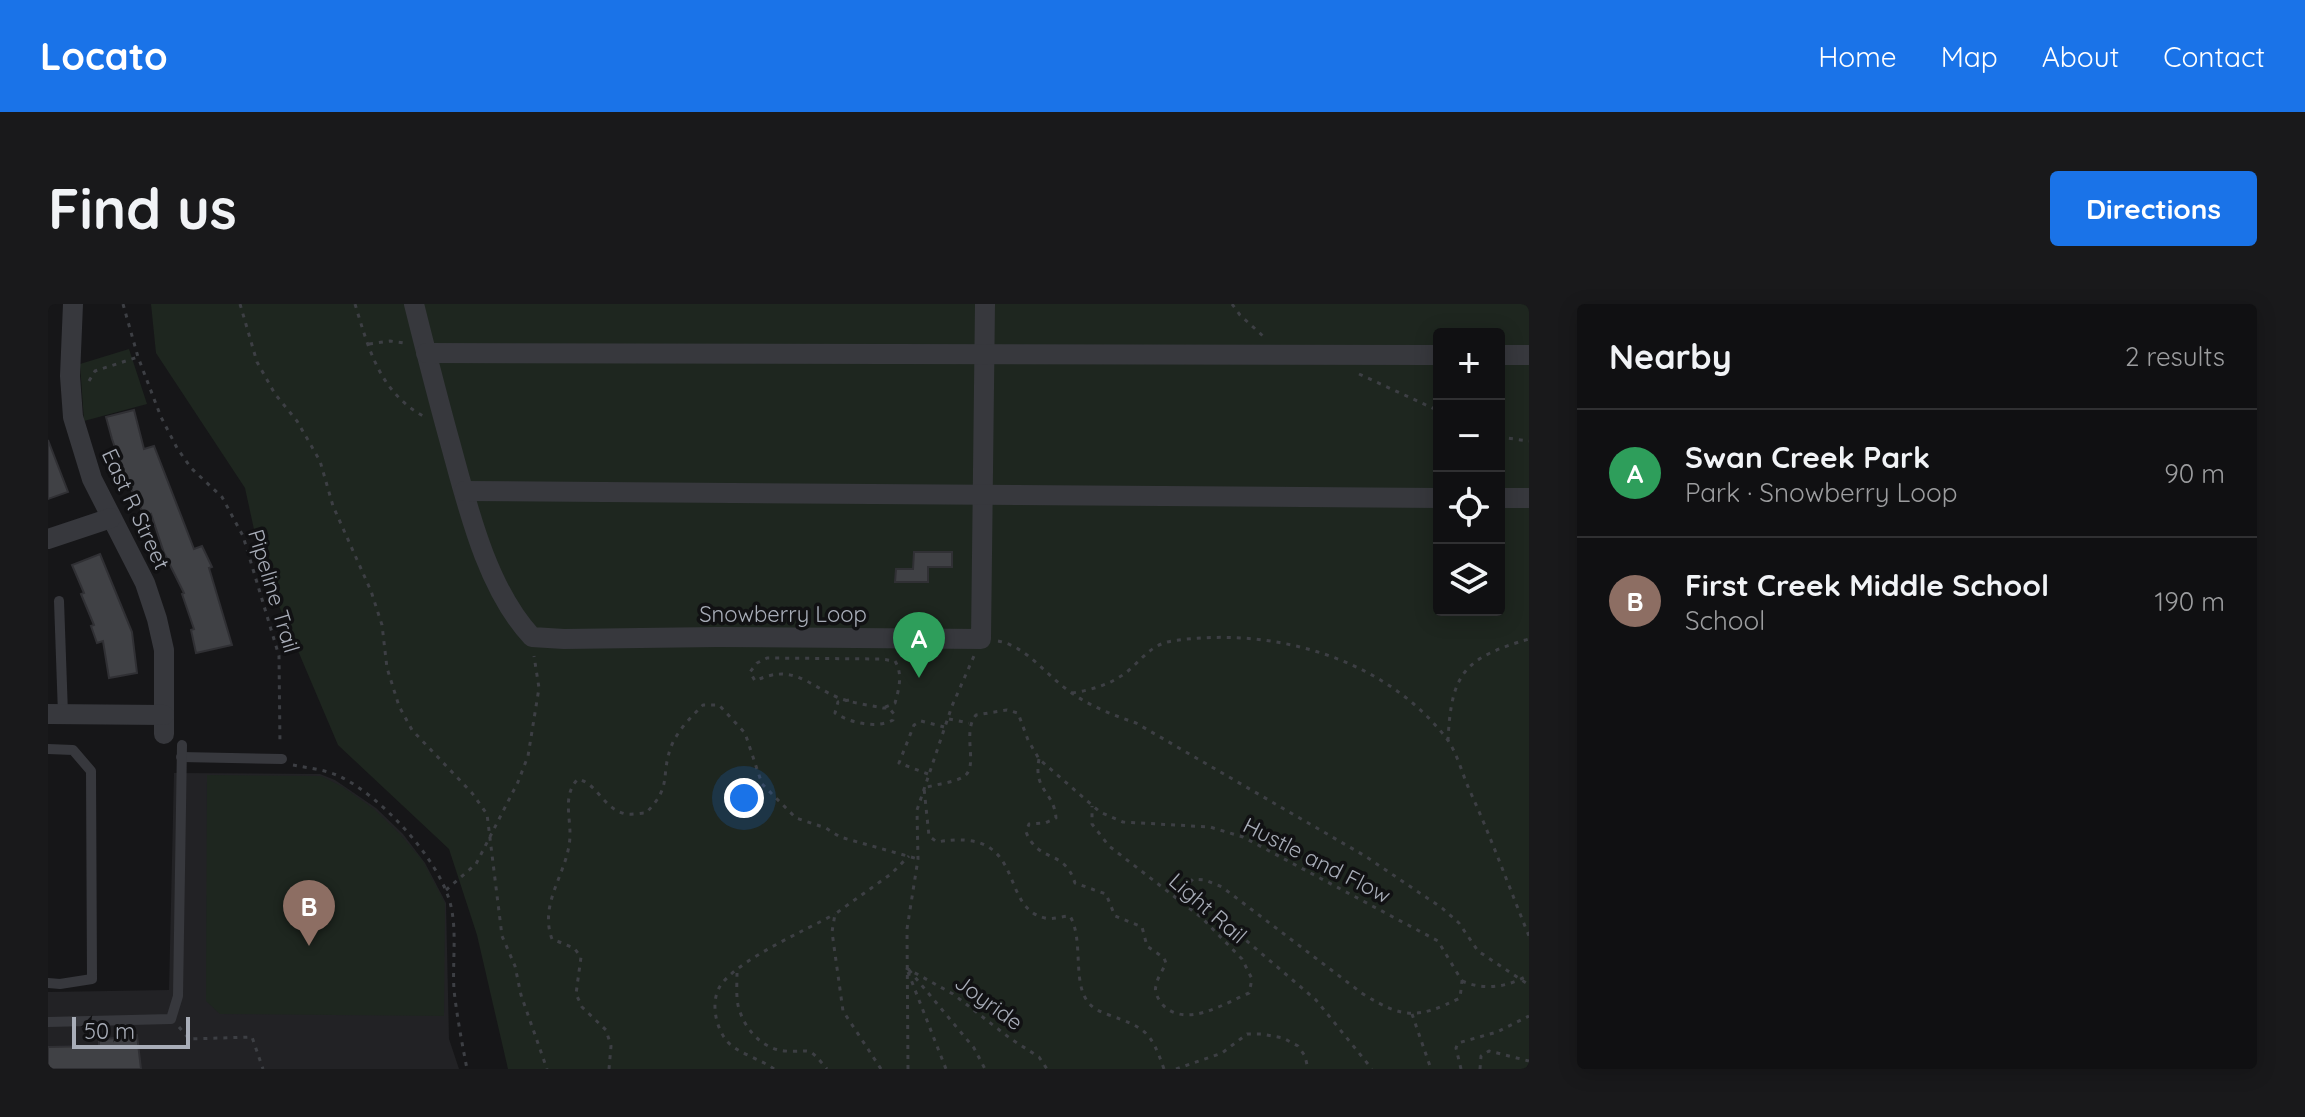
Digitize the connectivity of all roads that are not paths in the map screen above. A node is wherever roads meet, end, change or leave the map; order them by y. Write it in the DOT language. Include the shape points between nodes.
graph roads {
  1 [pos="73,304"];
  2 [pos="414,304"];
  3 [pos="985,304"];
  4 [pos="426,353"];
  5 [pos="985,354"];
  6 [pos="1433,355"];
  7 [pos="1505,355"];
  8 [pos="1529,355"];
  9 [pos="464,491"];
  10 [pos="983,495"];
  11 [pos="1433,498"];
  12 [pos="1505,498"];
  13 [pos="1529,498"];
  14 [pos="111,518"];
  15 [pos="48,539"];
  16 [pos="59,601"];
  17 [pos="48,630"];
  18 [pos="61,631"];
  19 [pos="55,714"];
  20 [pos="173,738"];
  21 [pos="48,749"];
  22 [pos="282,759"];
  23 [pos="48,983"];
  24 [pos="48,1022"];
  1 -- 14 [label="street, East R Street" via="73,417"];
  2 -- 4 [label="street"];
  3 -- 5 [label="street"];
  4 -- 5 [label="street"];
  4 -- 9 [label="street"];
  5 -- 6 [label="street"];
  5 -- 10 [label="street"];
  7 -- 8 [label="street"];
  9 -- 10 [label="street"];
  9 -- 10 [label="street, Snowberry Loop" via="488,562 532,637 564,639 981,639"];
  10 -- 11 [label="street"];
  12 -- 13 [label="street"];
  14 -- 15 [label="street"];
  14 -- 20 [label="street, East R Street" via="145,583 157,619"];
  16 -- 18 [label="lane"];
  17 -- 18 [label="lane"];
  18 -- 19 [label="lane"];
  19 -- 20 [label="street"];
  20 -- 22 [label="lane"];
  20 -- 24 [label="lane" via="178,996 171,1019"];
  21 -- 23 [label="lane" via="73,750 91,771 92,979"];
}
